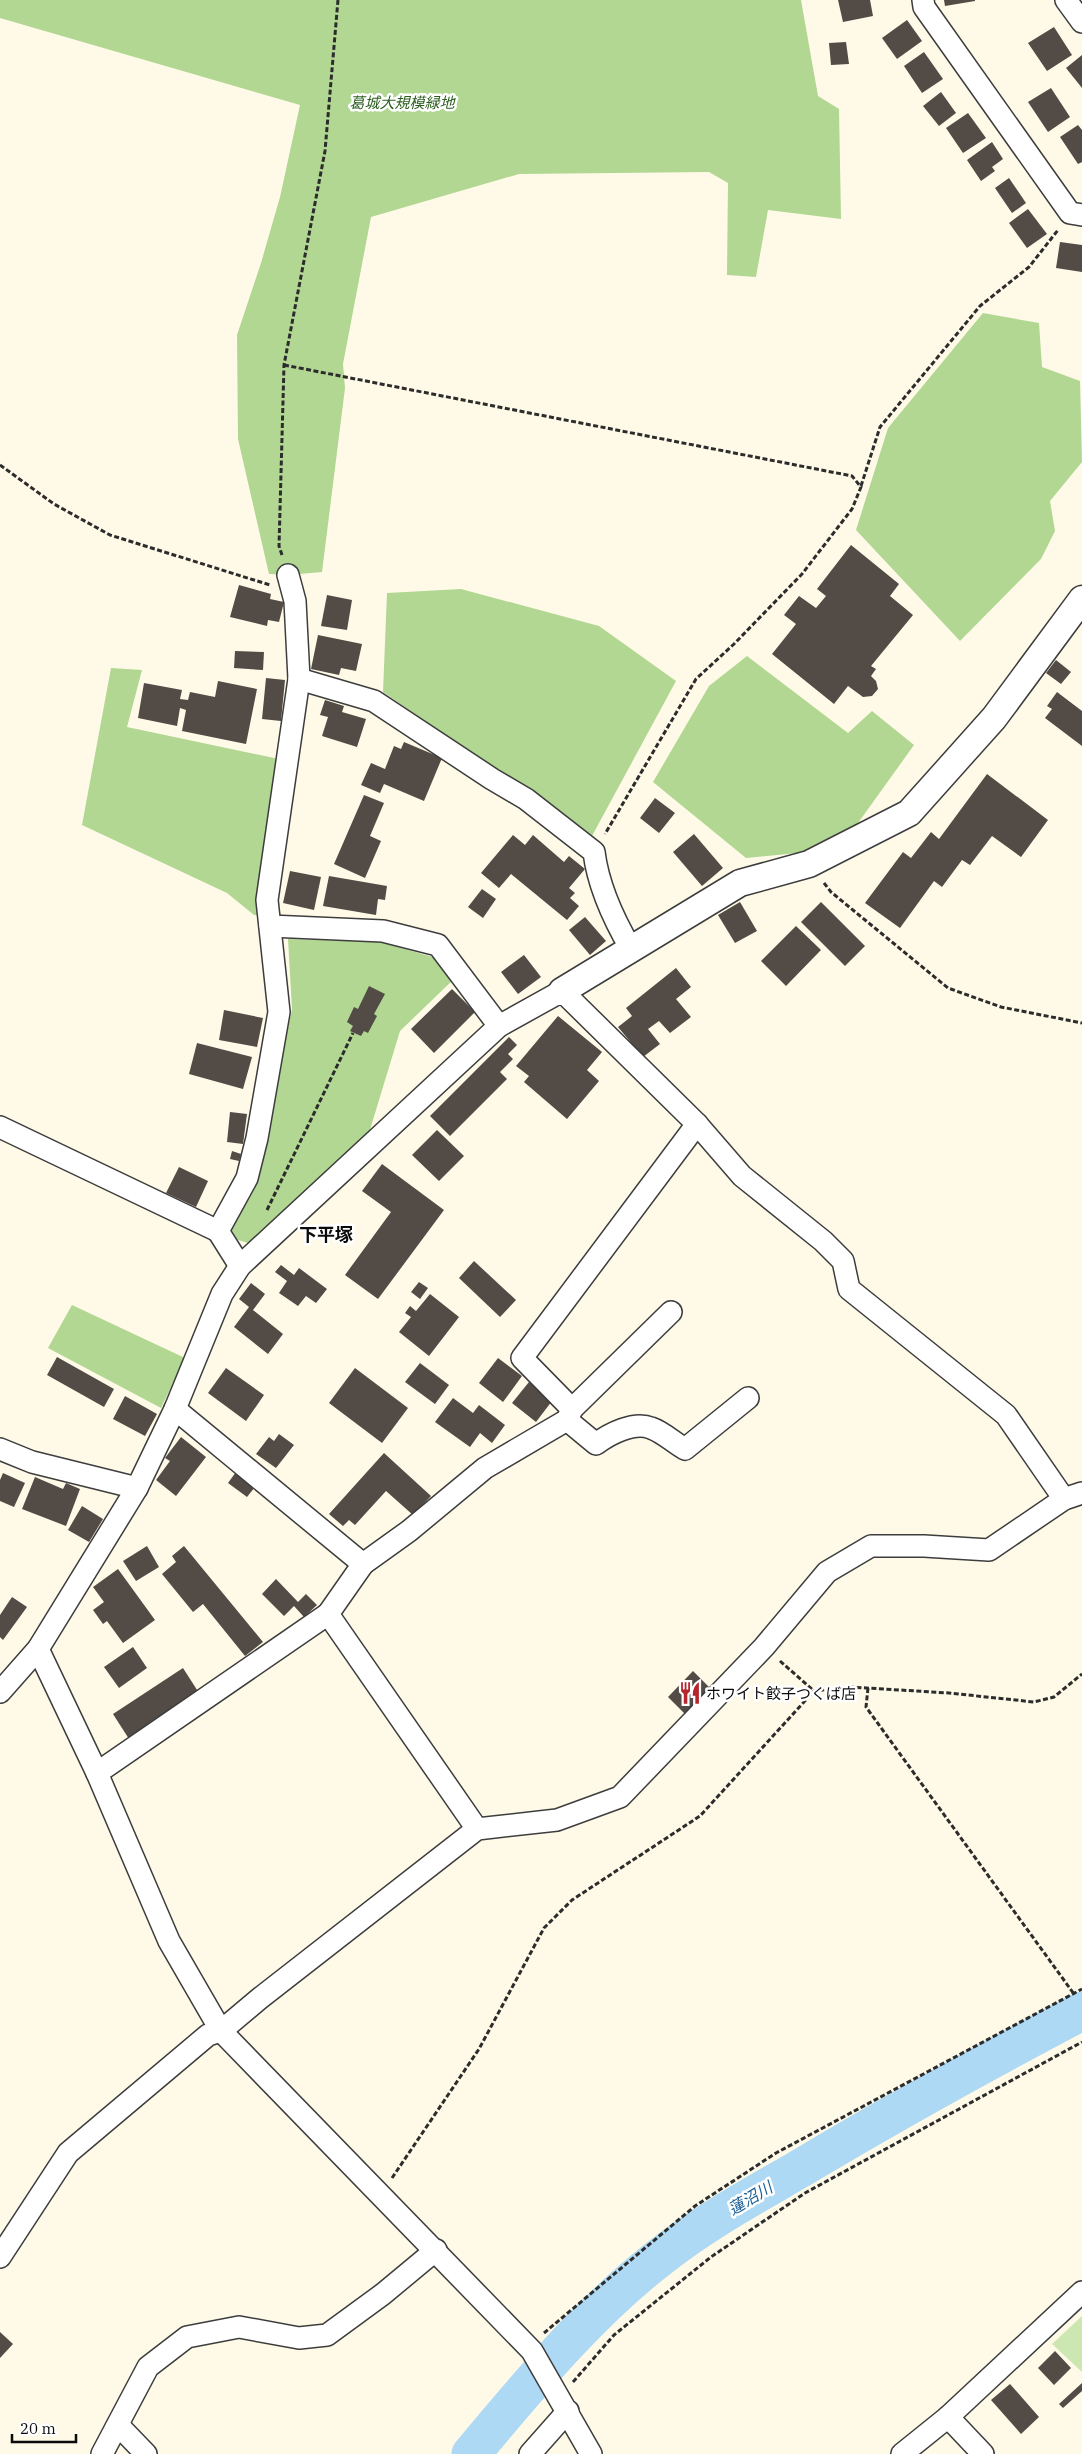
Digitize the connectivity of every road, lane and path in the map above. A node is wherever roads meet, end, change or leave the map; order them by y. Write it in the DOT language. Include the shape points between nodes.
graph roads {
  1 [pos="338,0"];
  2 [pos="923,0"];
  3 [pos="1066,0"];
  4 [pos="1082,22"];
  5 [pos="1076,214"];
  6 [pos="284,365"];
  7 [pos="0,464"];
  8 [pos="861,487"];
  9 [pos="288,575"];
  10 [pos="1082,599"];
  11 [pos="295,601"];
  12 [pos="299,679"];
  13 [pos="594,852"];
  14 [pos="809,864"];
  15 [pos="270,926"];
  16 [pos="631,949"];
  17 [pos="562,991"];
  18 [pos="1082,1023"];
  19 [pos="499,1026"];
  20 [pos="353,1033"];
  21 [pos="697,1124"];
  22 [pos="0,1127"];
  23 [pos="266,1211"];
  24 [pos="218,1231"];
  25 [pos="240,1266"];
  26 [pos="671,1312"];
  27 [pos="748,1398"];
  28 [pos="175,1409"];
  29 [pos="569,1415"];
  30 [pos="0,1449"];
  31 [pos="137,1488"];
  32 [pos="1073,1496"];
  33 [pos="363,1564"];
  34 [pos="328,1614"];
  35 [pos="764,1647"];
  36 [pos="38,1649"];
  37 [pos="1082,1674"];
  38 [pos="868,1688"];
  39 [pos="814,1691"];
  40 [pos="0,1692"];
  41 [pos="97,1773"];
  42 [pos="477,1829"];
  43 [pos="1082,1989"];
  44 [pos="1074,1994"];
  45 [pos="221,2031"];
  46 [pos="1082,2042"];
  47 [pos="380,2196"];
  48 [pos="436,2250"];
  49 [pos="0,2257"];
  50 [pos="1082,2292"];
  51 [pos="530,2349"];
  52 [pos="561,2401"];
  53 [pos="948,2416"];
  54 [pos="118,2425"];
  55 [pos="102,2454"];
  56 [pos="146,2454"];
  57 [pos="530,2454"];
  58 [pos="591,2454"];
  59 [pos="902,2454"];
  60 [pos="983,2454"];
  1 -- 6 [label="path" via="325,151"];
  2 -- 5 [label="street" via="924,7"];
  3 -- 4 [label="street"];
  5 -- 8 [label="path" via="1029,268 980,306 880,427"];
  6 -- 8 [label="path" via="852,476"];
  6 -- 9 [label="path" via="279,546"];
  7 -- 11 [label="path" via="54,504 110,535 277,587"];
  8 -- 13 [label="path" via="852,509 802,574 696,679"];
  9 -- 11 [label="street"];
  10 -- 14 [label="street" via="994,718 909,813"];
  11 -- 12 [label="street"];
  12 -- 13 [label="street" via="374,701 526,799"];
  12 -- 15 [label="street" via="267,900"];
  13 -- 16 [label="street" via="596,870"];
  14 -- 16 [label="street" via="740,883"];
  14 -- 18 [label="path" via="831,892 948,988 1001,1007"];
  15 -- 19 [label="street" via="383,932 438,945"];
  15 -- 24 [label="street" via="278,1021 247,1178"];
  16 -- 17 [label="street"];
  17 -- 19 [label="street"];
  17 -- 21 [label="street"];
  19 -- 25 [label="street"];
  20 -- 23 [label="path"];
  21 -- 29 [label="street" via="522,1358"];
  21 -- 32 [label="street" via="742,1176 843,1261 849,1289 1006,1415"];
  22 -- 24 [label="street"];
  24 -- 25 [label="street"];
  25 -- 28 [label="street" via="222,1294"];
  26 -- 29 [label="street"];
  27 -- 29 [label="street" via="684,1449 650,1427 633,1427 596,1444"];
  28 -- 31 [label="street"];
  28 -- 33 [label="street"];
  29 -- 33 [label="street" via="485,1468 409,1531"];
  30 -- 31 [label="street" via="32,1462"];
  31 -- 36 [label="street"];
  32 -- 35 [label="street" via="989,1550 871,1546 827,1572"];
  33 -- 34 [label="street"];
  34 -- 41 [label="street"];
  34 -- 42 [label="street"];
  35 -- 39 [label="path"];
  35 -- 42 [label="street" via="620,1797 557,1820"];
  36 -- 40 [label="street"];
  36 -- 41 [label="street"];
  37 -- 38 [label="path" via="1054,1697 1034,1702"];
  38 -- 39 [label="path"];
  38 -- 44 [label="path" via="866,1707"];
  39 -- 47 [label="path" via="700,1816 572,1900 544,1928 479,2049"];
  41 -- 45 [label="street" via="169,1941"];
  42 -- 45 [label="street"];
  43 -- 44 [label="path"];
  44 -- 51 [label="path" via="768,2158 695,2206"];
  45 -- 47 [label="street"];
  45 -- 49 [label="street" via="208,2035 68,2153"];
  46 -- 52 [label="path" via="797,2198 711,2257 614,2335"];
  47 -- 48 [label="street"];
  48 -- 51 [label="street"];
  48 -- 54 [label="street" via="327,2335 299,2338 238,2327 187,2338 148,2367"];
  50 -- 53 [label="street"];
  51 -- 52 [label="street"];
  52 -- 57 [label="street"];
  52 -- 58 [label="street"];
  53 -- 59 [label="street"];
  53 -- 60 [label="street"];
  54 -- 55 [label="street"];
  54 -- 56 [label="street"];
}
